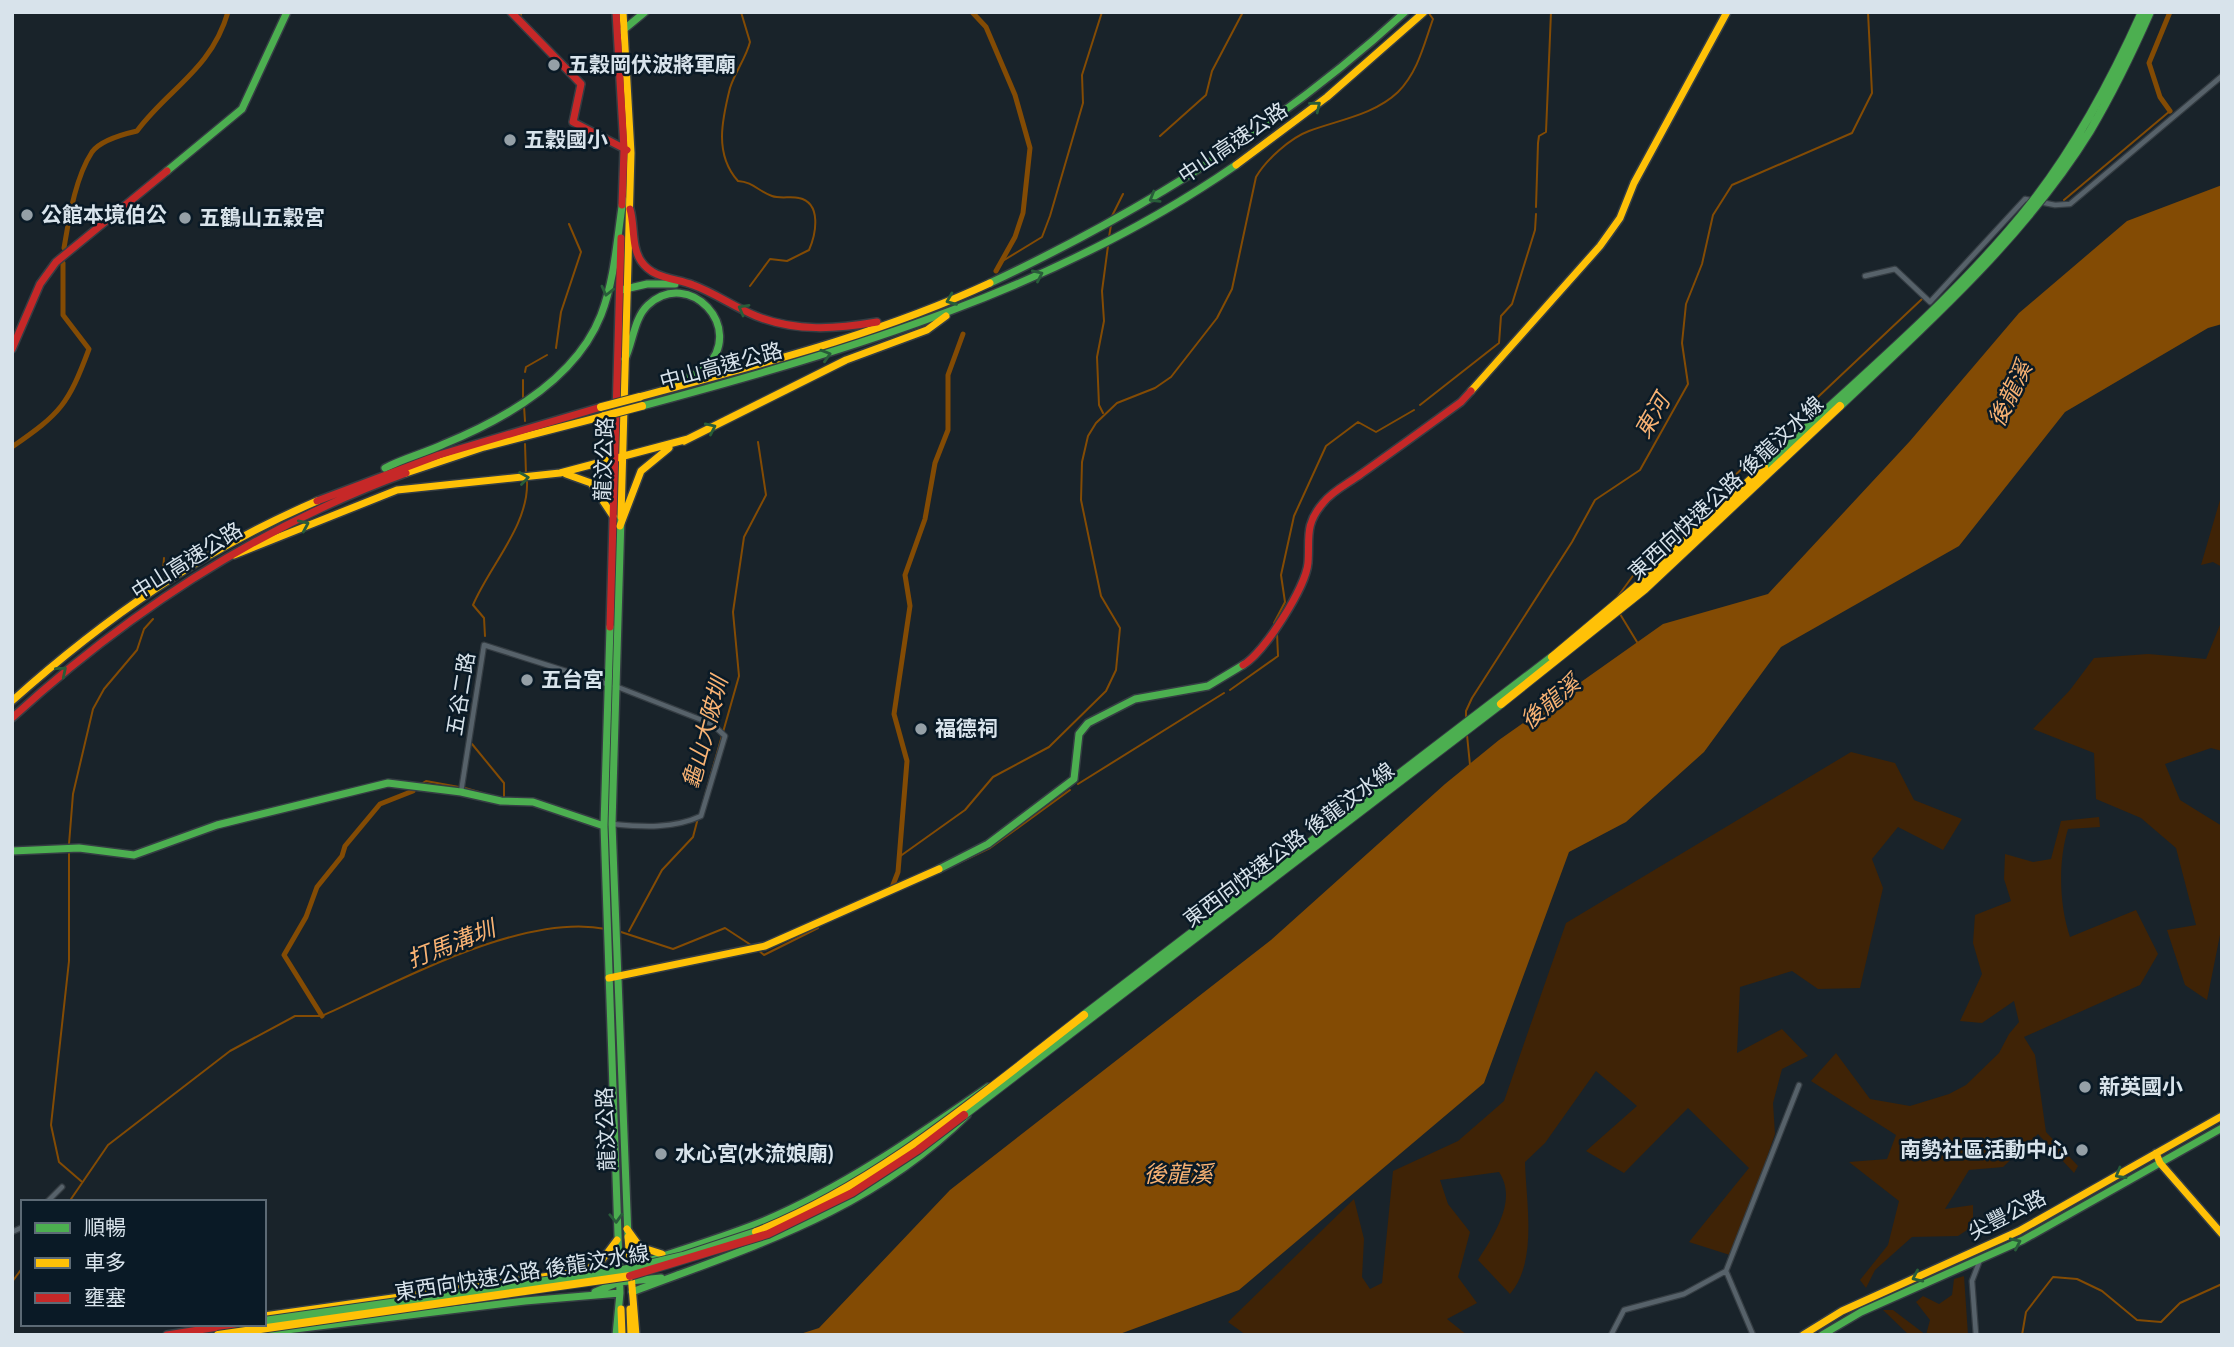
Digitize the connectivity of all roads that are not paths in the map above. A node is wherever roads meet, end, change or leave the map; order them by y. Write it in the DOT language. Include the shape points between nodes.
graph roads {
  1 [pos="287,12"];
  2 [pos="511,12"];
  3 [pos="616,12"];
  4 [pos="623,12"];
  5 [pos="645,12"];
  6 [pos="1405,12"];
  7 [pos="1424,12"];
  8 [pos="1727,12"];
  9 [pos="2142,12"];
  10 [pos="2150,12"];
  11 [pos="621,32"];
  12 [pos="2222,76"];
  13 [pos="628,151"];
  14 [pos="626,186"];
  15 [pos="623,200"];
  16 [pos="630,209"];
  17 [pos="1865,276"];
  18 [pos="692,285"];
  19 [pos="624,289"];
  20 [pos="954,311"];
  21 [pos="904,318"];
  22 [pos="12,349"];
  23 [pos="625,359"];
  24 [pos="662,391"];
  25 [pos="640,401"];
  26 [pos="602,412"];
  27 [pos="688,439"];
  28 [pos="617,460"];
  29 [pos="560,473"];
  30 [pos="363,481"];
  31 [pos="613,516"];
  32 [pos="620,526"];
  33 [pos="219,561"];
  34 [pos="611,685"];
  35 [pos="12,701"];
  36 [pos="12,718"];
  37 [pos="461,790"];
  38 [pos="608,825"];
  39 [pos="12,851"];
  40 [pos="614,977"];
  41 [pos="993,1084"];
  42 [pos="1800,1085"];
  43 [pos="971,1110"];
  44 [pos="2222,1116"];
  45 [pos="2222,1128"];
  46 [pos="2156,1153"];
  47 [pos="2160,1163"];
  48 [pos="62,1187"];
  49 [pos="49,1200"];
  50 [pos="628,1229"];
  51 [pos="2222,1234"];
  52 [pos="617,1240"];
  53 [pos="1976,1250"];
  54 [pos="665,1254"];
  55 [pos="1980,1259"];
  56 [pos="585,1271"];
  57 [pos="1726,1271"];
  58 [pos="619,1272"];
  59 [pos="629,1275"];
  60 [pos="671,1276"];
  61 [pos="619,1282"];
  62 [pos="632,1292"];
  63 [pos="620,1293"];
  64 [pos="589,1294"];
  65 [pos="266,1318"];
  66 [pos="266,1318"];
  67 [pos="224,1326"];
  68 [pos="221,1334"];
  69 [pos="167,1335"];
  70 [pos="240,1335"];
  71 [pos="246,1335"];
  72 [pos="616,1335"];
  73 [pos="622,1335"];
  74 [pos="631,1335"];
  75 [pos="636,1335"];
  76 [pos="1611,1335"];
  77 [pos="1753,1335"];
  78 [pos="1803,1335"];
  79 [pos="1822,1335"];
  80 [pos="1976,1335"];
  1 -- 22 [label="main road" via="242,109 56,262 40,284"];
  2 -- 13 [label="main road" via="582,84 573,122"];
  3 -- 11 [label="main road, 龍汶公路"];
  4 -- 11 [label="main road, 龍汶公路"];
  5 -- 11 [label="main road"];
  6 -- 21 [label="main road, 中山高速公路, one-way" via="1288,110 1163,192 1026,267"];
  20 -- 7 [label="main road, 中山高速公路, one-way" via="1085,253 1215,178 1298,120"];
  8 -- 40 [label="main road" via="1634,183 1620,218 1600,246 1461,402 1323,502 1309,527 1308,564 1301,582 1252,660 1208,686 1135,699 1088,723 1079,734 1074,779 988,845 956,862 890,887 765,946"];
  9 -- 41 [label="main road, 東西向快速公路 後龍汶水線, bridge" via="2103,96 2014,224 1967,275 1670,557 1580,635"];
  10 -- 43 [label="main road, 東西向快速公路 後龍汶水線, bridge" via="2126,67 2077,153 1997,254 1674,562 1585,640"];
  11 -- 13 [label="main road, 龍汶公路"];
  12 -- 17 [label="street" via="2070,204 2025,198 1930,302 1895,269"];
  13 -- 14 [label="main road, 龍汶公路"];
  14 -- 15 [label="main road, 龍汶公路"];
  14 -- 16 [label="main road, 龍汶公路"];
  15 -- 19 [label="main road, 龍汶公路"];
  15 -- 30 [label="main road, one-way" via="604,304 594,330 577,354 551,382 512,410"];
  16 -- 18 [label="main road" via="636,251 646,268"];
  16 -- 19 [label="main road, 龍汶公路"];
  18 -- 19 [label="main road" via="647,284"];
  21 -- 18 [label="main road, one-way" via="822,330 795,329 753,315"];
  19 -- 23 [label="main road, 龍汶公路"];
  19 -- 28 [label="main road, 龍汶公路"];
  25 -- 20 [label="main road, 中山高速公路, one-way" via="796,364"];
  27 -- 20 [label="main road, one-way" via="846,360 927,330"];
  21 -- 24 [label="main road, 中山高速公路"];
  23 -- 24 [label="main road" via="642,313 653,300 684,292 705,302 720,325 718,352 699,372"];
  23 -- 28 [label="main road, 龍汶公路"];
  24 -- 25 [label="main road, 中山高速公路"];
  25 -- 26 [label="main road, 中山高速公路, bridge"];
  26 -- 30 [label="main road, 中山高速公路" via="499,435"];
  26 -- 33 [label="main road, 中山高速公路" via="447,458 342,497 290,520"];
  27 -- 28 [label="main road"];
  27 -- 32 [label="main road" via="641,471"];
  28 -- 29 [label="main road"];
  28 -- 31 [label="main road, 龍汶公路"];
  28 -- 32 [label="main road, 龍汶公路"];
  29 -- 31 [label="main road" via="591,483"];
  33 -- 29 [label="main road, one-way" via="397,490"];
  30 -- 35 [label="main road, 中山高速公路" via="290,511 137,598 95,627"];
  31 -- 34 [label="main road, 龍汶公路"];
  32 -- 34 [label="main road, 龍汶公路"];
  36 -- 33 [label="main road, 中山高速公路, one-way" via="113,629"];
  34 -- 37 [label="street, 五谷二路" via="484,645"];
  34 -- 38 [label="main road, 龍汶公路"];
  34 -- 38 [label="street" via="712,724 725,736 701,816 667,826"];
  37 -- 38 [label="main road" via="501,801 533,802"];
  37 -- 39 [label="main road" via="388,783 203,829 134,855 69,848"];
  38 -- 40 [label="main road, 龍汶公路"];
  40 -- 50 [label="main road, 龍汶公路"];
  40 -- 52 [label="main road, 龍汶公路, one-way"];
  41 -- 54 [label="main road, bridge" via="811,1198 763,1222"];
  41 -- 65 [label="main road, 東西向快速公路 後龍汶水線, bridge" via="915,1145 849,1186 741,1238 657,1263 587,1277"];
  42 -- 57 [label="street"];
  43 -- 60 [label="main road, bridge" via="941,1141 855,1200 770,1242"];
  43 -- 68 [label="main road, 東西向快速公路 後龍汶水線, bridge" via="852,1193 768,1234 688,1262 586,1284"];
  44 -- 46 [label="main road, 尖豐公路"];
  45 -- 47 [label="main road, 尖豐公路"];
  46 -- 47 [label="main road"];
  46 -- 53 [label="main road, 尖豐公路, one-way" via="2019,1231"];
  47 -- 51 [label="main road"];
  55 -- 47 [label="main road, 尖豐公路, one-way"];
  48 -- 49 [label="street"];
  50 -- 54 [label="main road" via="636,1245"];
  50 -- 59 [label="main road, 龍汶公路"];
  52 -- 56 [label="main road"];
  52 -- 58 [label="main road, 龍汶公路"];
  53 -- 55 [label="street"];
  53 -- 78 [label="main road, 尖豐公路, one-way" via="1842,1311"];
  54 -- 59 [label="main road"];
  55 -- 79 [label="main road, 尖豐公路" via="1861,1312"];
  55 -- 80 [label="street" via="1972,1281"];
  56 -- 58 [label="main road"];
  56 -- 66 [label="main road"];
  57 -- 76 [label="street" via="1684,1294 1623,1310"];
  57 -- 77 [label="street"];
  58 -- 59 [label="main road"];
  58 -- 61 [label="main road, 龍汶公路"];
  59 -- 60 [label="main road"];
  59 -- 61 [label="main road"];
  59 -- 62 [label="main road"];
  59 -- 74 [label="main road"];
  60 -- 62 [label="main road"];
  61 -- 63 [label="main road, 龍汶公路"];
  61 -- 64 [label="main road"];
  62 -- 75 [label="main road"];
  63 -- 64 [label="main road"];
  63 -- 72 [label="main road"];
  63 -- 73 [label="main road"];
  64 -- 71 [label="main road"];
  67 -- 69 [label="main road"];
  68 -- 70 [label="main road"];
}
